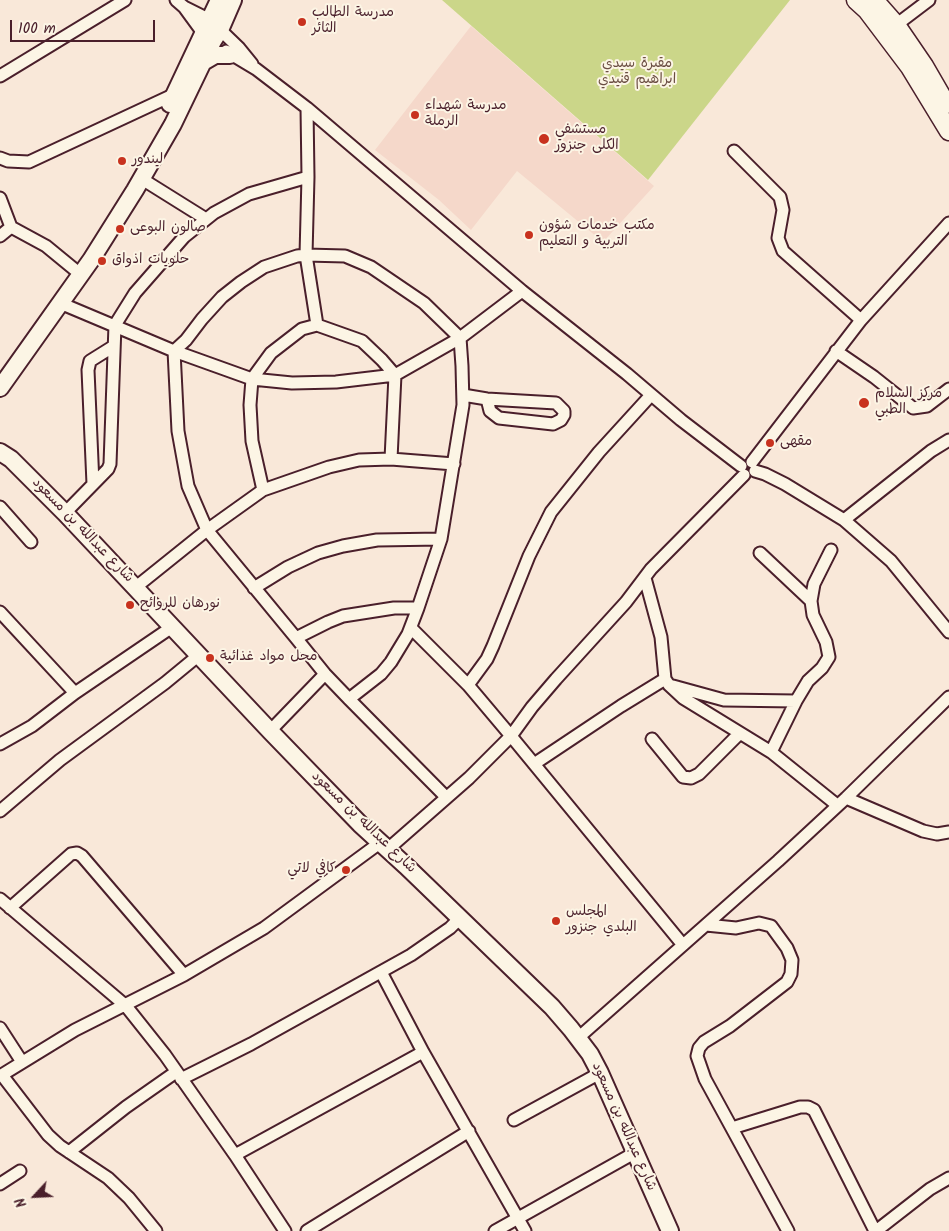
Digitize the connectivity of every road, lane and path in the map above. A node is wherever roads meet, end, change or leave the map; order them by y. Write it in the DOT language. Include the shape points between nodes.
graph roads {
  1 [pos="125,0"];
  2 [pos="219,0"];
  3 [pos="233,0"];
  4 [pos="856,0"];
  5 [pos="874,0"];
  6 [pos="929,0"];
  7 [pos="180,3"];
  8 [pos="896,25"];
  9 [pos="211,31"];
  10 [pos="230,55"];
  11 [pos="203,62"];
  12 [pos="256,69"];
  13 [pos="0,76"];
  14 [pos="174,94"];
  15 [pos="307,108"];
  16 [pos="949,109"];
  17 [pos="949,132"];
  18 [pos="734,151"];
  19 [pos="0,158"];
  20 [pos="308,177"];
  21 [pos="142,179"];
  22 [pos="0,198"];
  23 [pos="206,220"];
  24 [pos="949,223"];
  25 [pos="10,228"];
  26 [pos="0,236"];
  27 [pos="306,255"];
  28 [pos="74,269"];
  29 [pos="522,291"];
  30 [pos="60,303"];
  31 [pos="860,320"];
  32 [pos="114,325"];
  33 [pos="316,325"];
  34 [pos="460,338"];
  35 [pos="114,346"];
  36 [pos="174,351"];
  37 [pos="836,351"];
  38 [pos="0,370"];
  39 [pos="395,375"];
  40 [pos="252,379"];
  41 [pos="0,388"];
  42 [pos="949,389"];
  43 [pos="463,395"];
  44 [pos="651,395"];
  45 [pos="486,398"];
  46 [pos="949,440"];
  47 [pos="0,444"];
  48 [pos="5,456"];
  49 [pos="391,459"];
  50 [pos="454,464"];
  51 [pos="748,469"];
  52 [pos="93,484"];
  53 [pos="263,490"];
  54 [pos="0,507"];
  55 [pos="65,513"];
  56 [pos="844,520"];
  57 [pos="208,530"];
  58 [pos="441,539"];
  59 [pos="31,542"];
  60 [pos="831,550"];
  61 [pos="760,552"];
  62 [pos="644,578"];
  63 [pos="136,587"];
  64 [pos="254,588"];
  65 [pos="811,601"];
  66 [pos="418,608"];
  67 [pos="0,612"];
  68 [pos="172,627"];
  69 [pos="411,628"];
  70 [pos="949,632"];
  71 [pos="296,638"];
  72 [pos="200,655"];
  73 [pos="325,674"];
  74 [pos="667,682"];
  75 [pos="468,685"];
  76 [pos="75,693"];
  77 [pos="949,697"];
  78 [pos="349,698"];
  79 [pos="796,700"];
  80 [pos="270,731"];
  81 [pos="740,733"];
  82 [pos="512,736"];
  83 [pos="652,739"];
  84 [pos="0,744"];
  85 [pos="771,752"];
  86 [pos="534,764"];
  87 [pos="446,797"];
  88 [pos="842,801"];
  89 [pos="0,810"];
  90 [pos="949,832"];
  91 [pos="384,846"];
  92 [pos="0,899"];
  93 [pos="10,908"];
  94 [pos="460,918"];
  95 [pos="706,925"];
  96 [pos="683,945"];
  97 [pos="381,972"];
  98 [pos="184,975"];
  99 [pos="126,1006"];
  100 [pos="0,1028"];
  101 [pos="578,1038"];
  102 [pos="423,1052"];
  103 [pos="22,1062"];
  104 [pos="600,1073"];
  105 [pos="178,1075"];
  106 [pos="1,1076"];
  107 [pos="514,1120"];
  108 [pos="732,1128"];
  109 [pos="469,1131"];
  110 [pos="69,1152"];
  111 [pos="636,1152"];
  112 [pos="235,1155"];
  113 [pos="20,1171"];
  114 [pos="949,1178"];
  115 [pos="0,1184"];
  116 [pos="518,1218"];
  117 [pos="156,1231"];
  118 [pos="286,1231"];
  119 [pos="307,1231"];
  120 [pos="495,1231"];
  121 [pos="525,1231"];
  122 [pos="670,1231"];
  123 [pos="788,1231"];
  124 [pos="876,1231"];
  1 -- 13 [label="street"];
  2 -- 9 [label="street"];
  3 -- 9 [label="street"];
  4 -- 17 [label="main road" via="910,67"];
  5 -- 8 [label="main road"];
  6 -- 8 [label="street"];
  7 -- 9 [label="street"];
  8 -- 16 [label="main road"];
  9 -- 10 [label="street"];
  9 -- 11 [label="street"];
  9 -- 12 [label="street" via="239,48"];
  9 -- 14 [label="street"];
  10 -- 11 [label="street" via="215,55"];
  10 -- 12 [label="street"];
  11 -- 21 [label="street"];
  12 -- 15 [label="street"];
  14 -- 19 [label="street" via="29,162"];
  14 -- 28 [label="street" via="126,185"];
  15 -- 20 [label="street"];
  15 -- 29 [label="street"];
  18 -- 31 [label="street" via="780,197 782,210 778,238 782,251"];
  20 -- 23 [label="street" via="249,194"];
  20 -- 27 [label="street"];
  21 -- 23 [label="street"];
  21 -- 30 [label="street"];
  22 -- 25 [label="street"];
  23 -- 32 [label="street" via="163,260"];
  24 -- 31 [label="street"];
  25 -- 26 [label="street"];
  25 -- 28 [label="street" via="46,246"];
  27 -- 33 [label="street"];
  27 -- 34 [label="street" via="345,256 371,267 424,303"];
  27 -- 36 [label="street" via="264,267 241,282 222,297"];
  28 -- 38 [label="street"];
  29 -- 34 [label="street"];
  29 -- 44 [label="street"];
  30 -- 32 [label="street"];
  30 -- 41 [label="street"];
  31 -- 37 [label="street"];
  32 -- 35 [label="street"];
  32 -- 36 [label="street"];
  33 -- 39 [label="street" via="362,341"];
  33 -- 40 [label="street" via="302,329 271,354"];
  34 -- 39 [label="street"];
  34 -- 43 [label="street"];
  35 -- 52 [label="street" via="110,464"];
  35 -- 52 [label="street" via="90,361 88,370"];
  36 -- 40 [label="street"];
  36 -- 57 [label="street" via="178,431 188,486"];
  37 -- 42 [label="street" via="913,408 928,406"];
  37 -- 51 [label="street"];
  39 -- 40 [label="street" via="336,382 292,383"];
  39 -- 49 [label="street"];
  40 -- 53 [label="street" via="252,442"];
  43 -- 45 [label="street"];
  43 -- 50 [label="street"];
  44 -- 51 [label="street"];
  44 -- 75 [label="street" via="551,512 529,556 493,646"];
  45 -- 45 [label="street" via="556,403 564,415 553,424 499,418 490,411"];
  46 -- 56 [label="street"];
  47 -- 48 [label="street, شارع عبدالله بن مسعود"];
  48 -- 55 [label="street, شارع عبدالله بن مسعود"];
  49 -- 50 [label="street"];
  49 -- 53 [label="street" via="329,466"];
  50 -- 58 [label="street"];
  51 -- 56 [label="street" via="785,484"];
  51 -- 62 [label="street"];
  52 -- 55 [label="street"];
  53 -- 57 [label="street"];
  54 -- 59 [label="street"];
  55 -- 63 [label="street, شارع عبدالله بن مسعود"];
  56 -- 70 [label="street" via="891,561"];
  57 -- 63 [label="street"];
  57 -- 64 [label="street"];
  58 -- 64 [label="street" via="377,540 344,546 288,567"];
  58 -- 66 [label="street"];
  60 -- 65 [label="street" via="814,584"];
  61 -- 65 [label="street"];
  62 -- 74 [label="street" via="661,636"];
  62 -- 82 [label="street" via="556,679"];
  63 -- 68 [label="street, شارع عبدالله بن مسعود"];
  64 -- 71 [label="street"];
  65 -- 79 [label="street" via="829,657"];
  66 -- 69 [label="street"];
  66 -- 71 [label="street" via="394,608 343,616"];
  67 -- 76 [label="street"];
  68 -- 72 [label="street, شارع عبدالله بن مسعود"];
  68 -- 76 [label="street"];
  69 -- 75 [label="street"];
  69 -- 78 [label="street" via="381,674"];
  71 -- 73 [label="street"];
  72 -- 80 [label="street, شارع عبدالله بن مسعود"];
  72 -- 89 [label="street" via="60,760"];
  73 -- 78 [label="street"];
  73 -- 80 [label="street"];
  74 -- 79 [label="street" via="724,700"];
  74 -- 81 [label="street" via="683,698"];
  74 -- 86 [label="street" via="621,706"];
  75 -- 82 [label="street"];
  76 -- 84 [label="street" via="32,726"];
  77 -- 88 [label="street"];
  78 -- 87 [label="street"];
  79 -- 85 [label="street"];
  80 -- 91 [label="street, شارع عبدالله بن مسعود"];
  81 -- 83 [label="street" via="691,778 683,777"];
  81 -- 85 [label="street"];
  82 -- 86 [label="street"];
  82 -- 87 [label="street"];
  85 -- 88 [label="street"];
  86 -- 96 [label="street"];
  87 -- 91 [label="street"];
  88 -- 90 [label="street" via="923,831"];
  88 -- 95 [label="street"];
  91 -- 94 [label="street, شارع عبدالله بن مسعود"];
  91 -- 98 [label="street" via="264,928"];
  92 -- 93 [label="street"];
  93 -- 98 [label="street" via="71,854 77,853"];
  93 -- 99 [label="street"];
  94 -- 97 [label="street" via="431,942"];
  94 -- 101 [label="street, شارع عبدالله بن مسعود" via="552,1007"];
  95 -- 96 [label="street"];
  95 -- 108 [label="street" via="736,928 759,923 770,926 792,960 787,982 704,1042 697,1056 705,1079"];
  96 -- 101 [label="street"];
  97 -- 102 [label="street"];
  97 -- 105 [label="street" via="250,1044"];
  98 -- 99 [label="street"];
  99 -- 103 [label="street" via="75,1030"];
  99 -- 105 [label="street"];
  100 -- 103 [label="street"];
  101 -- 104 [label="street, شارع عبدالله بن مسعود"];
  102 -- 109 [label="street"];
  102 -- 112 [label="street"];
  103 -- 106 [label="street"];
  104 -- 107 [label="street"];
  104 -- 111 [label="street, شارع عبدالله بن مسعود"];
  105 -- 110 [label="street" via="126,1107"];
  105 -- 112 [label="street"];
  106 -- 110 [label="street" via="48,1135"];
  108 -- 123 [label="street"];
  108 -- 124 [label="street" via="800,1107 814,1110"];
  109 -- 116 [label="street"];
  109 -- 119 [label="street"];
  110 -- 117 [label="street" via="118,1187"];
  111 -- 116 [label="street"];
  111 -- 122 [label="street, شارع عبدالله بن مسعود"];
  112 -- 118 [label="street"];
  113 -- 115 [label="street"];
  114 -- 124 [label="street"];
  116 -- 120 [label="street"];
  116 -- 121 [label="street"];
}
